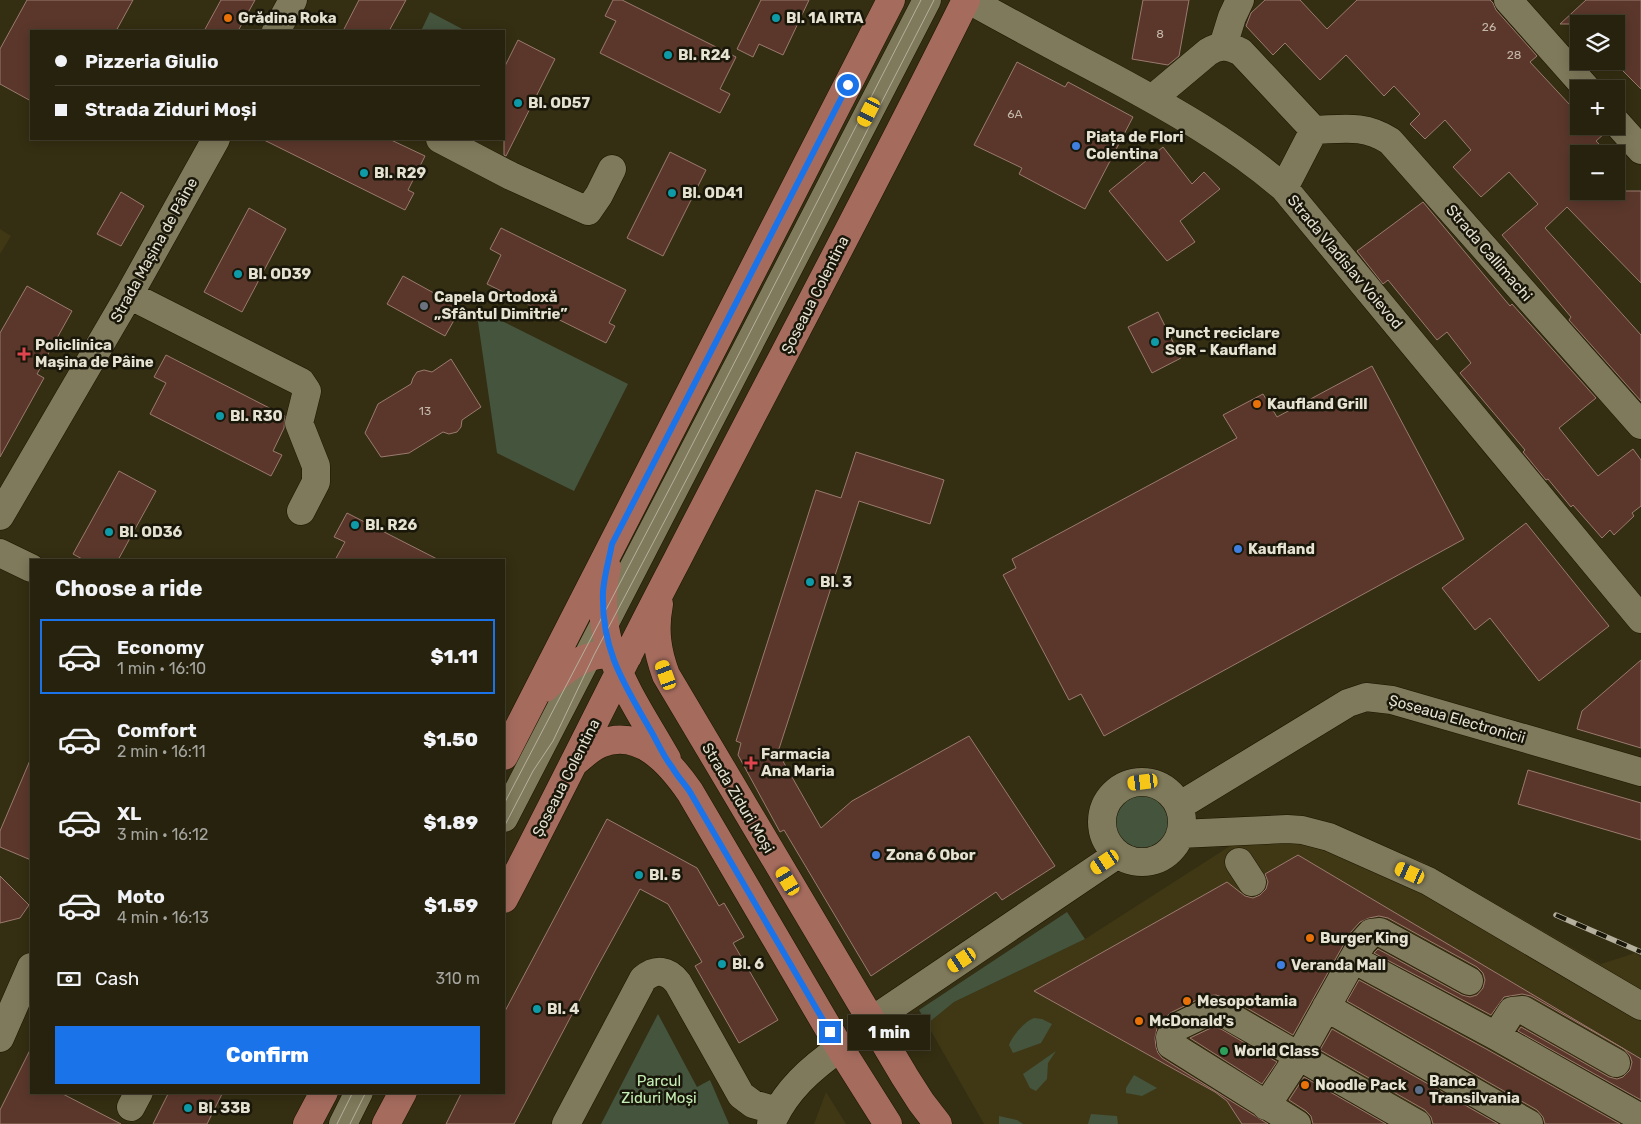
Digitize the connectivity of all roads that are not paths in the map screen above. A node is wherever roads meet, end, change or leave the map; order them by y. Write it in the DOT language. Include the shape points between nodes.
graph roads {
  1 [pos="293,0"];
  2 [pos="891,0"];
  3 [pos="927,0"];
  4 [pos="967,0"];
  5 [pos="1240,0"];
  6 [pos="1508,0"];
  7 [pos="277,30"];
  8 [pos="1223,46"];
  9 [pos="1579,80"];
  10 [pos="1152,99"];
  11 [pos="1314,130"];
  12 [pos="1625,132"];
  13 [pos="215,140"];
  14 [pos="442,140"];
  15 [pos="1641,150"];
  16 [pos="612,169"];
  17 [pos="1284,188"];
  18 [pos="129,295"];
  19 [pos="1641,425"];
  20 [pos="301,511"];
  21 [pos="0,516"];
  22 [pos="651,533"];
  23 [pos="612,544"];
  24 [pos="0,553"];
  25 [pos="30,568"];
  26 [pos="662,588"];
  27 [pos="1641,619"];
  28 [pos="605,622"];
  29 [pos="611,660"];
  30 [pos="666,675"];
  31 [pos="536,695"];
  32 [pos="505,754"];
  33 [pos="574,763"];
  34 [pos="671,767"];
  35 [pos="1641,772"];
  36 [pos="1179,806"];
  37 [pos="505,817"];
  38 [pos="1180,834"];
  39 [pos="1118,854"];
  40 [pos="505,897"];
  41 [pos="1353,959"];
  42 [pos="30,969"];
  43 [pos="1469,981"];
  44 [pos="1641,1006"];
  45 [pos="1326,1007"];
  46 [pos="871,1021"];
  47 [pos="1496,1036"];
  48 [pos="0,1038"];
  49 [pos="840,1048"];
  50 [pos="1299,1056"];
  51 [pos="1616,1063"];
  52 [pos="323,1094"];
  53 [pos="358,1094"];
  54 [pos="402,1094"];
  55 [pos="1266,1106"];
  56 [pos="774,1118"];
  57 [pos="1641,1118"];
  58 [pos="307,1124"];
  59 [pos="343,1124"];
  60 [pos="386,1124"];
  61 [pos="566,1124"];
  62 [pos="888,1124"];
  63 [pos="938,1124"];
  64 [pos="1297,1124"];
  65 [pos="1417,1124"];
  66 [pos="1529,1124"];
  1 -- 7 [label="street"];
  2 -- 23 [label="main road"];
  3 -- 22 [label="street"];
  4 -- 10 [label="street, Strada Vladislav Voievod"];
  4 -- 26 [label="main road, Șoseaua Colentina"];
  5 -- 8 [label="street"];
  6 -- 9 [label="street"];
  8 -- 10 [label="street" via="1208,52"];
  8 -- 11 [label="street" via="1241,52"];
  10 -- 17 [label="street, Strada Vladislav Voievod" via="1249,158"];
  11 -- 17 [label="street"];
  11 -- 19 [label="street, Strada Callimachi" via="1367,130 1390,141"];
  12 -- 15 [label="street"];
  13 -- 18 [label="street, Strada Mașina de Pâine"];
  14 -- 16 [label="street" via="588,211"];
  17 -- 27 [label="street, Strada Vladislav Voievod"];
  18 -- 20 [label="street" via="301,382 307,391 299,423 316,466 316,482"];
  18 -- 21 [label="street, Strada Mașina de Pâine"];
  22 -- 26 [label="street"];
  22 -- 28 [label="street"];
  23 -- 28 [label="main road" via="604,585"];
  23 -- 31 [label="main road"];
  24 -- 25 [label="street"];
  26 -- 29 [label="main road, Șoseaua Colentina"];
  26 -- 30 [label="main road, Șoseaua Colentina" via="655,630 659,658"];
  28 -- 29 [label="street"];
  29 -- 30 [label="main road" via="644,662"];
  29 -- 31 [label="main road" via="568,668"];
  29 -- 33 [label="main road, Șoseaua Colentina"];
  29 -- 34 [label="main road"];
  29 -- 37 [label="street"];
  30 -- 46 [label="main road, Strada Ziduri Moși"];
  31 -- 32 [label="main road"];
  33 -- 34 [label="main road" via="598,745 619,740 642,745"];
  33 -- 40 [label="main road, Șoseaua Colentina"];
  34 -- 49 [label="main road" via="690,792"];
  35 -- 36 [label="street, Șoseaua Electronicii" via="1392,700 1366,697 1348,703"];
  36 -- 38 [label="street"];
  36 -- 39 [label="street" via="1168,791 1156,784 1137,782 1118,789 1103,810 1102,823 1106,839"];
  38 -- 39 [label="street" via="1173,848 1155,860 1142,862"];
  38 -- 44 [label="street" via="1287,829 1329,838 1428,881"];
  39 -- 46 [label="street"];
  41 -- 43 [label="street" via="1371,933 1380,932"];
  41 -- 45 [label="street"];
  41 -- 47 [label="street"];
  42 -- 48 [label="street"];
  45 -- 50 [label="street"];
  45 -- 66 [label="street"];
  46 -- 63 [label="main road, Strada Ziduri Moși"];
  47 -- 51 [label="street" via="1512,1011 1523,1010"];
  47 -- 57 [label="street"];
  49 -- 56 [label="street" via="800,1081"];
  49 -- 62 [label="main road"];
  50 -- 55 [label="street"];
  50 -- 55 [label="street" via="1227,1015 1212,1010 1177,1027 1170,1037 1171,1046"];
  50 -- 65 [label="street"];
  52 -- 58 [label="main road"];
  53 -- 59 [label="street"];
  54 -- 60 [label="main road"];
  55 -- 64 [label="street"];
  56 -- 61 [label="street" via="741,1095 678,983 672,975 658,971 644,979"];
}
